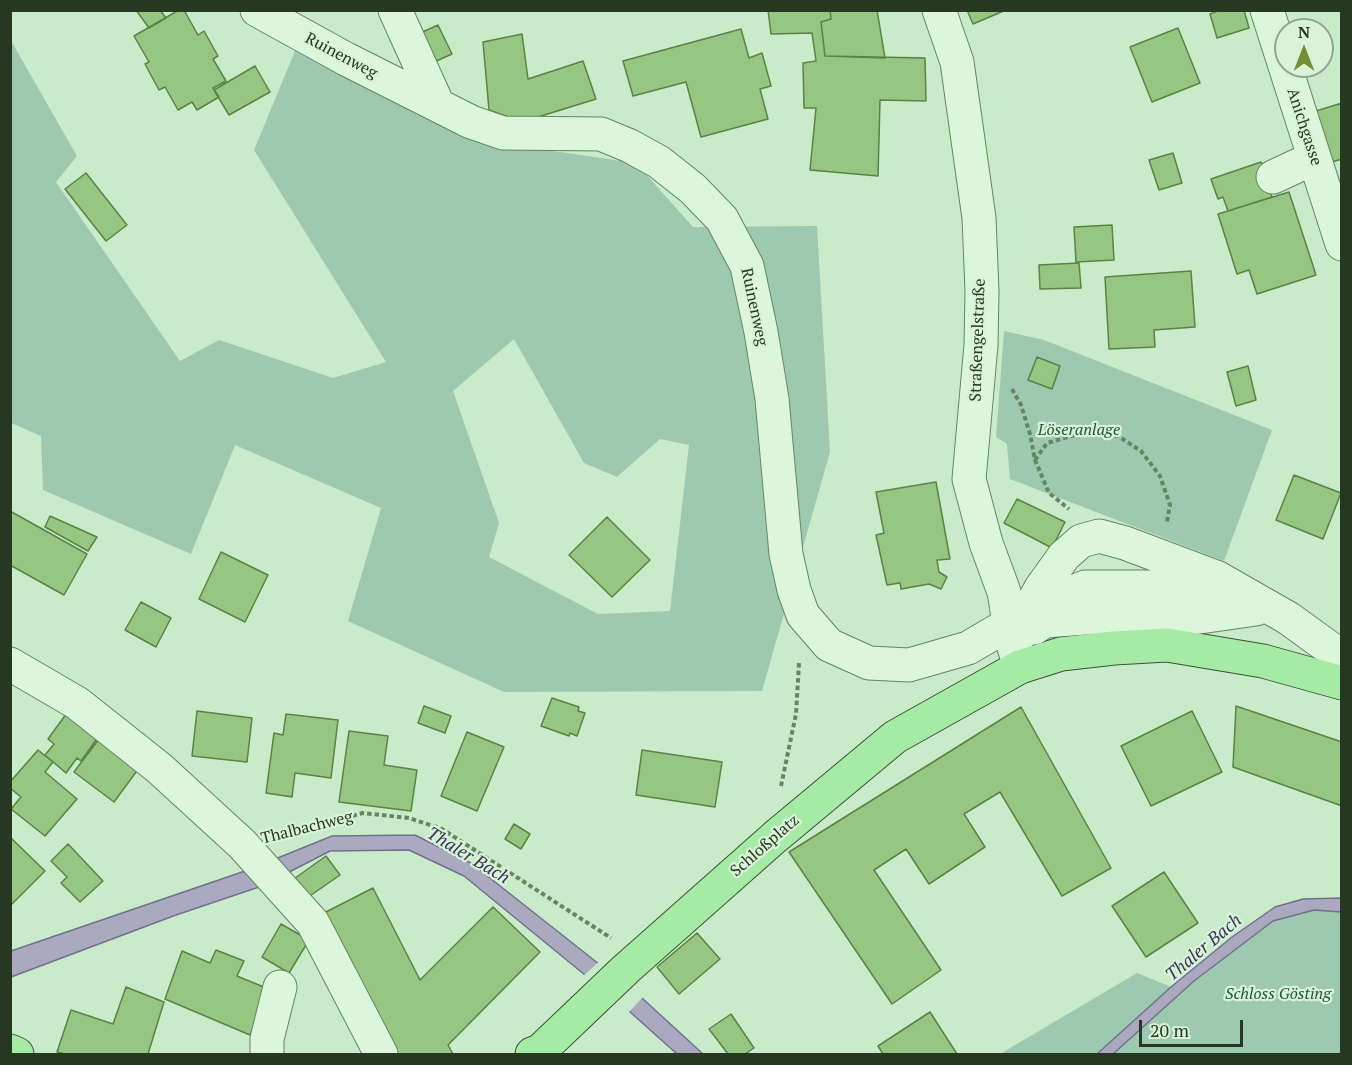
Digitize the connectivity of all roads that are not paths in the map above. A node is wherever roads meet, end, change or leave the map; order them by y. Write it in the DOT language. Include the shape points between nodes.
graph roads {
  1 [pos="256,10"];
  2 [pos="395,10"];
  3 [pos="939,10"];
  4 [pos="1267,10"];
  5 [pos="438,105"];
  6 [pos="1314,141"];
  7 [pos="1273,177"];
  8 [pos="1341,244"];
  9 [pos="1282,614"];
  10 [pos="1014,644"];
  11 [pos="1341,657"];
  12 [pos="1263,660"];
  13 [pos="10,664"];
  14 [pos="1341,683"];
  15 [pos="279,987"];
  16 [pos="10,1051"];
  17 [pos="537,1053"];
  18 [pos="17,1054"];
  19 [pos="267,1054"];
  20 [pos="381,1054"];
  1 -- 5 [label="street, Ruinenweg"];
  2 -- 5 [label="street"];
  3 -- 10 [label="street, Straßengelstraße" via="957,62 980,218 979,370 969,479 1004,592"];
  4 -- 6 [label="street, Anichgasse"];
  5 -- 10 [label="street, Ruinenweg" via="503,133 601,134 658,162 693,189 722,219 747,266 759,321 772,399 786,554 794,590 803,615 830,645 869,663 909,665 976,644"];
  6 -- 7 [label="street"];
  6 -- 8 [label="street, Anichgasse"];
  9 -- 10 [label="street, Ruinenweg" via="1196,589 1085,587 1038,619"];
  9 -- 10 [label="street" via="1198,570 1100,536 1081,541 1064,556 1041,588"];
  9 -- 11 [label="street"];
  9 -- 12 [label="street" via="1299,630 1300,643 1283,659"];
  10 -- 12 [label="main road, Schloßplatz" via="1061,654 1167,645"];
  10 -- 17 [label="main road, Schloßplatz" via="775,837 620,954 592,1001"];
  12 -- 14 [label="main road, Schloßplatz"];
  13 -- 20 [label="street, Thalbachweg" via="77,703 159,768 251,854 314,923"];
  15 -- 19 [label="street"];
  16 -- 18 [label="main road"];
}
